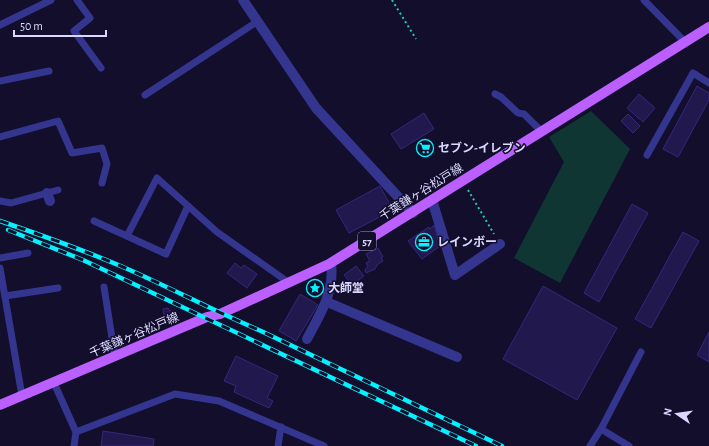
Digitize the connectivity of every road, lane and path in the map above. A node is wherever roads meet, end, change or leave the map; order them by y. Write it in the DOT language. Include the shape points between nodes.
graph roads {
  1 [pos="51,0"];
  2 [pos="77,0"];
  3 [pos="243,0"];
  4 [pos="392,0"];
  5 [pos="644,0"];
  6 [pos="258,21"];
  7 [pos="0,25"];
  8 [pos="709,28"];
  9 [pos="416,39"];
  10 [pos="685,42"];
  11 [pos="100,68"];
  12 [pos="49,71"];
  13 [pos="0,81"];
  14 [pos="709,83"];
  15 [pos="495,94"];
  16 [pos="145,95"];
  17 [pos="542,132"];
  18 [pos="0,137"];
  19 [pos="647,155"];
  20 [pos="102,183"];
  21 [pos="466,187"];
  22 [pos="58,190"];
  23 [pos="432,200"];
  24 [pos="0,202"];
  25 [pos="188,206"];
  26 [pos="412,213"];
  27 [pos="94,221"];
  28 [pos="126,236"];
  29 [pos="500,244"];
  30 [pos="28,253"];
  31 [pos="0,258"];
  32 [pos="331,263"];
  33 [pos="0,268"];
  34 [pos="288,282"];
  35 [pos="104,286"];
  36 [pos="58,288"];
  37 [pos="5,296"];
  38 [pos="327,302"];
  39 [pos="307,339"];
  40 [pos="641,352"];
  41 [pos="115,357"];
  42 [pos="457,357"];
  43 [pos="54,383"];
  44 [pos="22,396"];
  45 [pos="0,406"];
  46 [pos="281,427"];
  47 [pos="602,429"];
  48 [pos="76,432"];
  49 [pos="74,446"];
  50 [pos="278,446"];
  51 [pos="324,446"];
  52 [pos="590,446"];
  53 [pos="629,446"];
  1 -- 7 [label="lane"];
  2 -- 11 [label="lane" via="90,18 74,31"];
  3 -- 6 [label="street"];
  4 -- 9 [label="path"];
  5 -- 10 [label="lane"];
  6 -- 16 [label="lane"];
  6 -- 26 [label="street" via="316,108"];
  8 -- 10 [label="main road, 千葉鎌ヶ谷松戸線 / 57"];
  10 -- 17 [label="main road, 千葉鎌ヶ谷松戸線 / 57"];
  12 -- 13 [label="lane"];
  14 -- 19 [label="lane" via="693,73"];
  15 -- 17 [label="lane" via="518,113 524,114"];
  17 -- 23 [label="main road, 千葉鎌ヶ谷松戸線 / 57"];
  18 -- 20 [label="lane" via="58,121 72,153 102,148 107,164"];
  21 -- 29 [label="path"];
  22 -- 24 [label="lane" via="48,197 11,203"];
  23 -- 26 [label="main road, 千葉鎌ヶ谷松戸線 / 57"];
  23 -- 29 [label="street" via="455,275"];
  25 -- 28 [label="lane" via="166,254"];
  25 -- 28 [label="lane" via="157,178"];
  25 -- 34 [label="lane" via="217,232"];
  26 -- 32 [label="main road, 千葉鎌ヶ谷松戸線 / 57"];
  27 -- 28 [label="lane"];
  30 -- 31 [label="lane"];
  32 -- 34 [label="main road, 千葉鎌ヶ谷松戸線 / 57"];
  32 -- 38 [label="street" via="333,275"];
  33 -- 37 [label="lane"];
  34 -- 41 [label="main road, 千葉鎌ヶ谷松戸線 / 57" via="220,314 207,317"];
  35 -- 41 [label="lane"];
  36 -- 37 [label="lane"];
  37 -- 44 [label="lane"];
  38 -- 39 [label="street"];
  38 -- 42 [label="street"];
  40 -- 47 [label="lane"];
  41 -- 43 [label="main road, 千葉鎌ヶ谷松戸線 / 57"];
  43 -- 44 [label="main road, 千葉鎌ヶ谷松戸線 / 57"];
  43 -- 48 [label="lane"];
  44 -- 45 [label="main road, 千葉鎌ヶ谷松戸線 / 57"];
  46 -- 48 [label="lane" via="220,401 174,394"];
  46 -- 50 [label="lane"];
  46 -- 51 [label="lane"];
  47 -- 52 [label="lane"];
  47 -- 53 [label="lane"];
  48 -- 49 [label="lane"];
}
